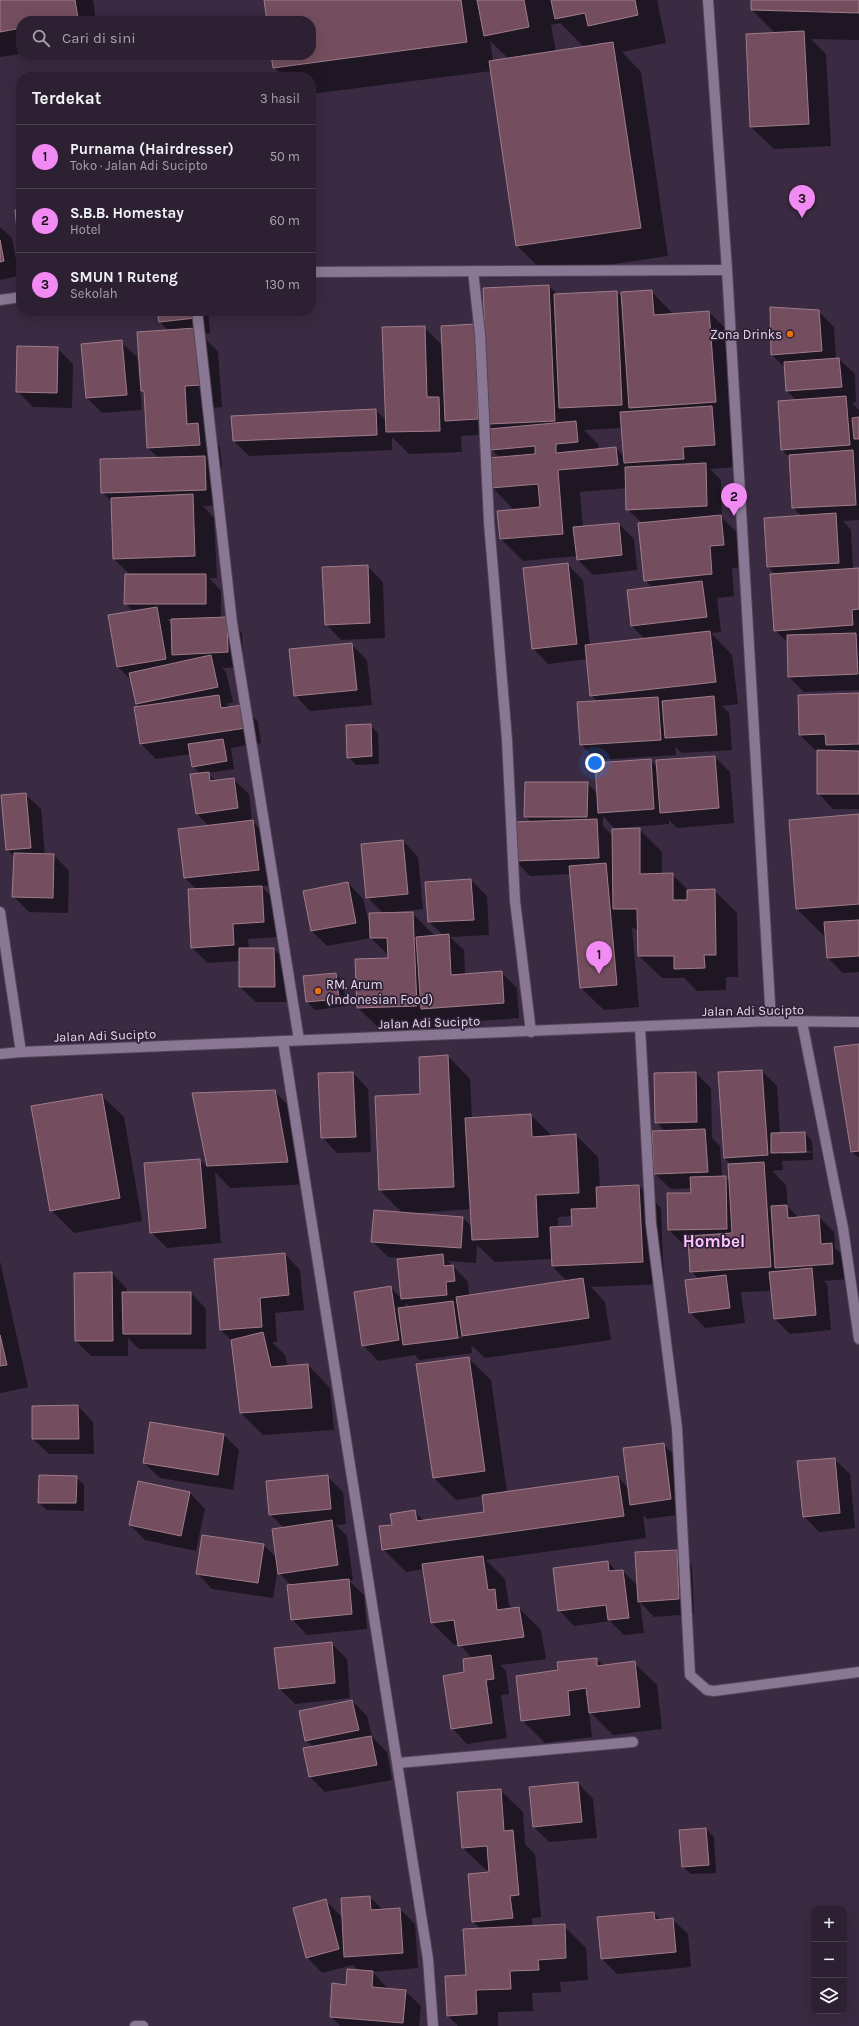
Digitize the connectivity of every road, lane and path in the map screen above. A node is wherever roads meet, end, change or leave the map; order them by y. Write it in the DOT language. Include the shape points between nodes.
graph roads {
  1 [pos="708,0"];
  2 [pos="726,270"];
  3 [pos="473,271"];
  4 [pos="316,272"];
  5 [pos="16,298"];
  6 [pos="0,300"];
  7 [pos="199,316"];
  8 [pos="0,912"];
  9 [pos="771,1022"];
  10 [pos="802,1022"];
  11 [pos="859,1022"];
  12 [pos="640,1027"];
  13 [pos="531,1032"];
  14 [pos="299,1040"];
  15 [pos="284,1041"];
  16 [pos="21,1052"];
  17 [pos="0,1054"];
  18 [pos="859,1339"];
  19 [pos="859,1672"];
  20 [pos="633,1742"];
  21 [pos="398,1763"];
  22 [pos="135,2026"];
  23 [pos="144,2026"];
  24 [pos="433,2026"];
  1 -- 2 [label="street"];
  2 -- 3 [label="street"];
  2 -- 9 [label="street"];
  3 -- 4 [label="street"];
  3 -- 13 [label="street" via="480,334 489,522 507,740 515,901"];
  5 -- 6 [label="street"];
  7 -- 14 [label="street" via="232,623"];
  8 -- 16 [label="street"];
  9 -- 10 [label="street, Jalan Adi Sucipto"];
  9 -- 12 [label="street, Jalan Adi Sucipto"];
  10 -- 11 [label="street, Jalan Adi Sucipto"];
  10 -- 18 [label="street" via="843,1228"];
  12 -- 13 [label="street, Jalan Adi Sucipto"];
  12 -- 19 [label="street" via="651,1224 677,1428 690,1675 707,1690 714,1691"];
  13 -- 14 [label="street, Jalan Adi Sucipto"];
  14 -- 15 [label="street, Jalan Adi Sucipto"];
  15 -- 16 [label="street, Jalan Adi Sucipto"];
  15 -- 21 [label="street"];
  16 -- 17 [label="street, Jalan Adi Sucipto"];
  20 -- 21 [label="street"];
  21 -- 24 [label="street" via="428,1959"];
  22 -- 23 [label="street"];
}
